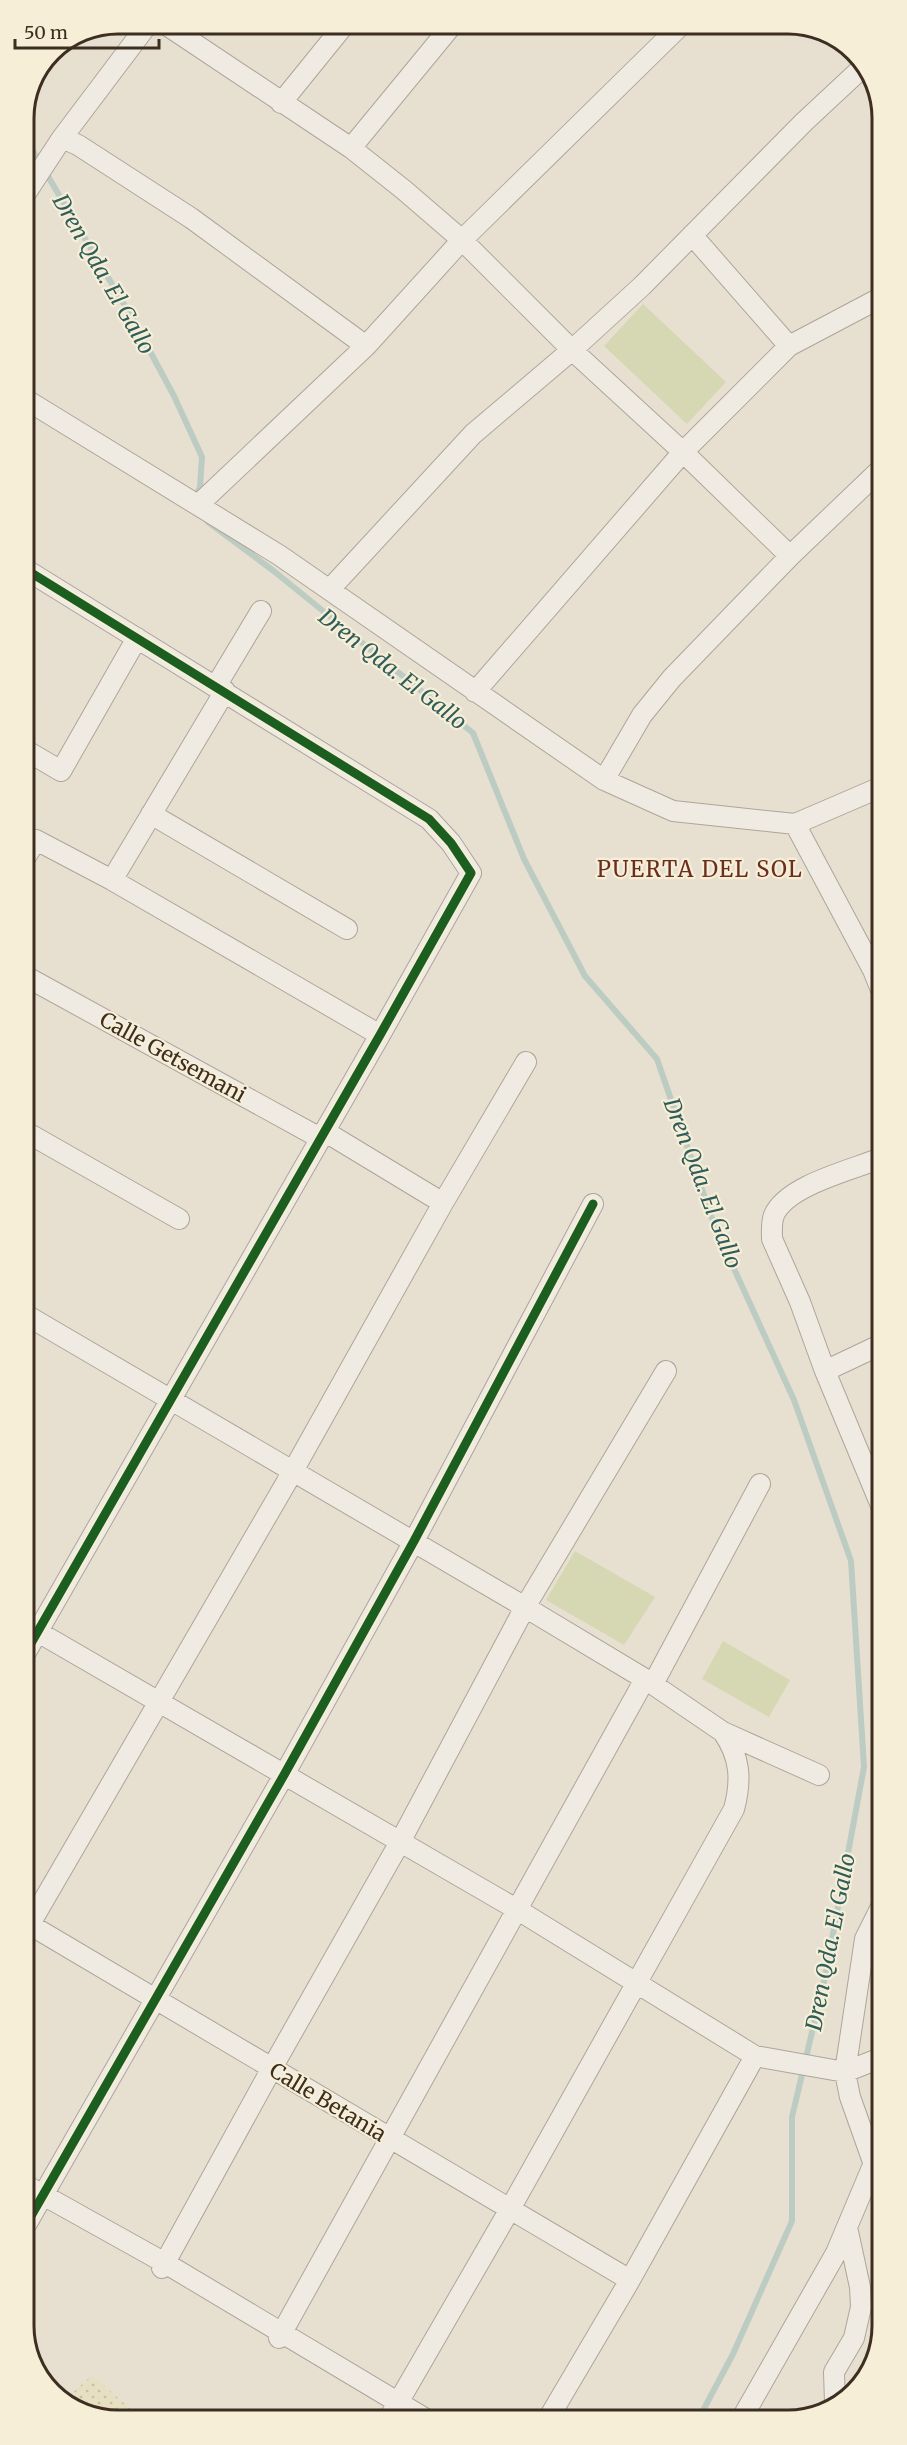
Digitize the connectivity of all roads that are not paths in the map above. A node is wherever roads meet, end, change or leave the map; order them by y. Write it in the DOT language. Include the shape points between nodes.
graph roads {
  1 [pos="140,35"];
  2 [pos="181,35"];
  3 [pos="336,35"];
  4 [pos="444,35"];
  5 [pos="671,35"];
  6 [pos="858,72"];
  7 [pos="281,103"];
  8 [pos="62,138"];
  9 [pos="351,148"];
  10 [pos="35,179"];
  11 [pos="692,235"];
  12 [pos="462,240"];
  13 [pos="872,302"];
  14 [pos="366,346"];
  15 [pos="789,346"];
  16 [pos="572,350"];
  17 [pos="35,405"];
  18 [pos="683,452"];
  19 [pos="872,479"];
  20 [pos="198,505"];
  21 [pos="790,556"];
  22 [pos="35,575"];
  23 [pos="330,589"];
  24 [pos="261,611"];
  25 [pos="137,638"];
  26 [pos="221,688"];
  27 [pos="475,692"];
  28 [pos="35,756"];
  29 [pos="604,780"];
  30 [pos="872,791"];
  31 [pos="151,814"];
  32 [pos="795,824"];
  33 [pos="35,842"];
  34 [pos="112,880"];
  35 [pos="347,929"];
  36 [pos="872,959"];
  37 [pos="35,981"];
  38 [pos="380,1035"];
  39 [pos="526,1062"];
  40 [pos="322,1135"];
  41 [pos="35,1137"];
  42 [pos="872,1161"];
  43 [pos="443,1203"];
  44 [pos="593,1204"];
  45 [pos="179,1220"];
  46 [pos="35,1320"];
  47 [pos="872,1349"];
  48 [pos="666,1371"];
  49 [pos="825,1371"];
  50 [pos="171,1400"];
  51 [pos="293,1471"];
  52 [pos="760,1484"];
  53 [pos="872,1484"];
  54 [pos="414,1541"];
  55 [pos="525,1606"];
  56 [pos="35,1623"];
  57 [pos="35,1630"];
  58 [pos="649,1682"];
  59 [pos="159,1702"];
  60 [pos="723,1732"];
  61 [pos="284,1775"];
  62 [pos="819,1775"];
  63 [pos="400,1842"];
  64 [pos="518,1910"];
  65 [pos="35,1914"];
  66 [pos="872,1926"];
  67 [pos="35,1930"];
  68 [pos="637,1983"];
  69 [pos="156,1999"];
  70 [pos="755,2056"];
  71 [pos="872,2061"];
  72 [pos="272,2068"];
  73 [pos="846,2072"];
  74 [pos="390,2139"];
  75 [pos="872,2158"];
  76 [pos="872,2168"];
  77 [pos="35,2190"];
  78 [pos="510,2209"];
  79 [pos="847,2227"];
  80 [pos="163,2266"];
  81 [pos="630,2280"];
  82 [pos="280,2336"];
  83 [pos="835,2396"];
  84 [pos="391,2410"];
  85 [pos="394,2410"];
  86 [pos="553,2410"];
  87 [pos="747,2410"];
  1 -- 8 [label="street"];
  2 -- 7 [label="street"];
  3 -- 7 [label="street"];
  4 -- 9 [label="street"];
  5 -- 12 [label="street"];
  6 -- 11 [label="street"];
  7 -- 9 [label="street"];
  8 -- 10 [label="street"];
  8 -- 14 [label="street" via="191,218"];
  9 -- 12 [label="street"];
  11 -- 15 [label="street"];
  11 -- 16 [label="street"];
  12 -- 14 [label="street"];
  12 -- 16 [label="street"];
  13 -- 15 [label="street"];
  14 -- 20 [label="street"];
  15 -- 18 [label="street"];
  16 -- 18 [label="street"];
  16 -- 23 [label="street" via="473,434"];
  17 -- 20 [label="street"];
  18 -- 21 [label="street"];
  18 -- 27 [label="street"];
  19 -- 21 [label="street"];
  20 -- 23 [label="street"];
  21 -- 29 [label="street" via="672,678 642,715"];
  22 -- 25 [label="street"];
  23 -- 27 [label="street"];
  24 -- 26 [label="street"];
  25 -- 26 [label="street"];
  25 -- 28 [label="street" via="61,771"];
  26 -- 31 [label="street"];
  26 -- 38 [label="street" via="429,819 471,873"];
  27 -- 29 [label="street"];
  29 -- 32 [label="street" via="673,810"];
  30 -- 32 [label="street"];
  31 -- 34 [label="street"];
  31 -- 35 [label="street"];
  32 -- 36 [label="street"];
  33 -- 34 [label="street"];
  34 -- 38 [label="street"];
  37 -- 40 [label="street, Calle Getsemani"];
  38 -- 40 [label="street"];
  39 -- 43 [label="street"];
  40 -- 43 [label="street, Calle Getsemani"];
  40 -- 50 [label="street"];
  41 -- 45 [label="street"];
  42 -- 49 [label="street" via="802,1188 773,1216 772,1239"];
  43 -- 51 [label="street"];
  44 -- 54 [label="street"];
  46 -- 50 [label="street"];
  47 -- 49 [label="street"];
  48 -- 55 [label="street"];
  49 -- 53 [label="street"];
  50 -- 51 [label="street"];
  50 -- 56 [label="street"];
  51 -- 54 [label="street"];
  51 -- 59 [label="street"];
  52 -- 58 [label="street"];
  54 -- 55 [label="street"];
  54 -- 61 [label="street"];
  55 -- 58 [label="street"];
  55 -- 63 [label="street"];
  57 -- 59 [label="street"];
  58 -- 60 [label="street"];
  58 -- 64 [label="street"];
  59 -- 61 [label="street"];
  59 -- 65 [label="street"];
  60 -- 62 [label="street"];
  60 -- 68 [label="street" via="735,1749 740,1788 734,1809"];
  61 -- 63 [label="street"];
  61 -- 69 [label="street"];
  63 -- 64 [label="street"];
  63 -- 72 [label="street"];
  64 -- 68 [label="street"];
  64 -- 74 [label="street"];
  66 -- 73 [label="street" via="865,1940"];
  67 -- 69 [label="street, Calle Betania"];
  68 -- 70 [label="street"];
  68 -- 78 [label="street"];
  69 -- 72 [label="street, Calle Betania"];
  69 -- 77 [label="street"];
  70 -- 73 [label="street"];
  70 -- 81 [label="street"];
  71 -- 73 [label="street"];
  72 -- 74 [label="street, Calle Betania"];
  72 -- 80 [label="street"];
  73 -- 75 [label="street" via="850,2097"];
  74 -- 78 [label="street, Calle Betania"];
  74 -- 82 [label="street"];
  76 -- 79 [label="street"];
  77 -- 80 [label="street"];
  78 -- 81 [label="street, Calle Betania"];
  78 -- 85 [label="street"];
  79 -- 83 [label="street" via="861,2307 854,2338 834,2372"];
  79 -- 87 [label="street"];
  80 -- 82 [label="street"];
  81 -- 86 [label="street"];
  82 -- 84 [label="street"];
}
